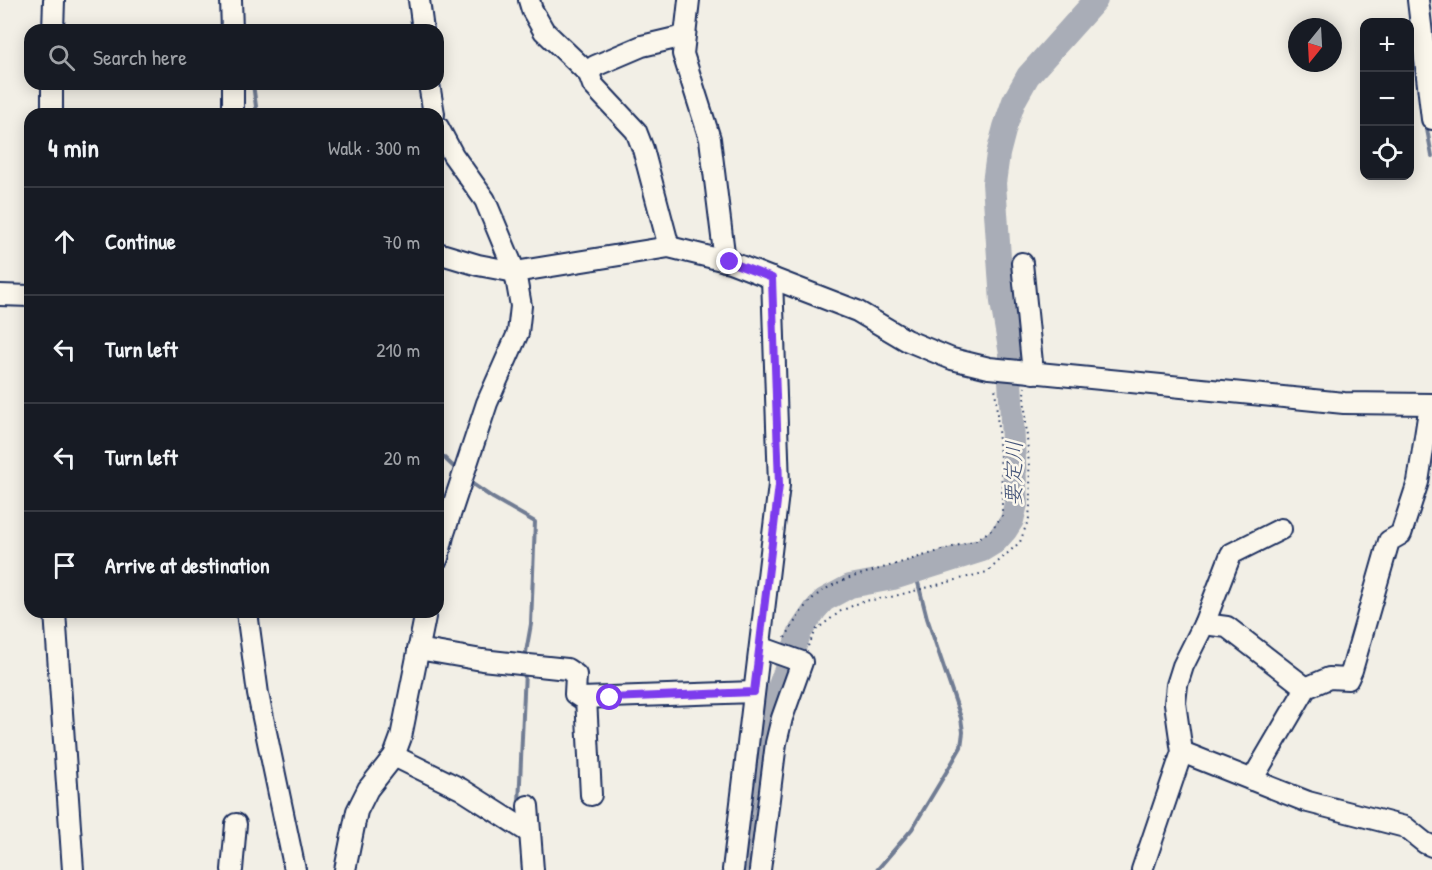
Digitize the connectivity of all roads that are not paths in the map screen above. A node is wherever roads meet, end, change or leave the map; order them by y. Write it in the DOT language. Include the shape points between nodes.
graph roads {
  1 [pos="54,0"];
  2 [pos="231,0"];
  3 [pos="419,0"];
  4 [pos="529,0"];
  5 [pos="689,0"];
  6 [pos="1418,0"];
  7 [pos="53,24"];
  8 [pos="232,24"];
  9 [pos="422,24"];
  10 [pos="684,36"];
  11 [pos="589,74"];
  12 [pos="52,90"];
  13 [pos="233,90"];
  14 [pos="430,90"];
  15 [pos="52,108"];
  16 [pos="233,108"];
  17 [pos="433,108"];
  18 [pos="1432,119"];
  19 [pos="444,138"];
  20 [pos="669,248"];
  21 [pos="444,255"];
  22 [pos="725,261"];
  23 [pos="1022,263"];
  24 [pos="515,272"];
  25 [pos="772,278"];
  26 [pos="0,295"];
  27 [pos="24,296"];
  28 [pos="1028,372"];
  29 [pos="1431,404"];
  30 [pos="1281,529"];
  31 [pos="444,533"];
  32 [pos="55,618"];
  33 [pos="248,618"];
  34 [pos="425,618"];
  35 [pos="1204,624"];
  36 [pos="418,649"];
  37 [pos="783,656"];
  38 [pos="1306,688"];
  39 [pos="754,692"];
  40 [pos="586,698"];
  41 [pos="1182,752"];
  42 [pos="394,756"];
  43 [pos="1252,780"];
  44 [pos="591,795"];
  45 [pos="528,806"];
  46 [pos="236,824"];
  47 [pos="530,833"];
  48 [pos="1432,846"];
  49 [pos="72,870"];
  50 [pos="232,870"];
  51 [pos="295,870"];
  52 [pos="345,870"];
  53 [pos="533,870"];
  54 [pos="733,870"];
  55 [pos="760,870"];
  56 [pos="1142,870"];
  1 -- 7 [label="street"];
  2 -- 8 [label="street"];
  3 -- 9 [label="street"];
  4 -- 11 [label="street" via="544,31"];
  5 -- 10 [label="street"];
  6 -- 18 [label="street"];
  10 -- 11 [label="street" via="642,46 595,66"];
  10 -- 22 [label="street" via="683,54 710,139"];
  11 -- 20 [label="street" via="593,85 636,131"];
  12 -- 15 [label="street"];
  13 -- 16 [label="street"];
  14 -- 17 [label="street"];
  19 -- 24 [label="street" via="485,200"];
  20 -- 22 [label="street"];
  20 -- 24 [label="street"];
  21 -- 24 [label="street"];
  22 -- 25 [label="street"];
  23 -- 28 [label="street"];
  24 -- 31 [label="street" via="521,306 518,333 487,403"];
  25 -- 28 [label="street" via="857,311 906,340 952,359"];
  25 -- 37 [label="street"];
  26 -- 27 [label="street"];
  28 -- 29 [label="street" via="1344,403"];
  29 -- 38 [label="street" via="1418,482 1401,534 1389,541 1348,679 1329,678"];
  30 -- 35 [label="street" via="1231,554"];
  32 -- 49 [label="street"];
  33 -- 51 [label="street" via="258,694"];
  34 -- 36 [label="street"];
  35 -- 38 [label="street" via="1227,627"];
  35 -- 41 [label="street" via="1177,685 1175,703"];
  36 -- 40 [label="street" via="573,672 577,678 575,694"];
  36 -- 42 [label="street"];
  37 -- 39 [label="street"];
  37 -- 55 [label="street"];
  38 -- 43 [label="street"];
  39 -- 40 [label="street"];
  39 -- 54 [label="street"];
  40 -- 44 [label="street"];
  41 -- 43 [label="street"];
  41 -- 56 [label="street"];
  42 -- 47 [label="street" via="461,789"];
  42 -- 52 [label="street" via="368,789 357,811"];
  43 -- 48 [label="street" via="1308,802 1406,827"];
  45 -- 47 [label="street"];
  46 -- 50 [label="street"];
  47 -- 53 [label="street"];
}
